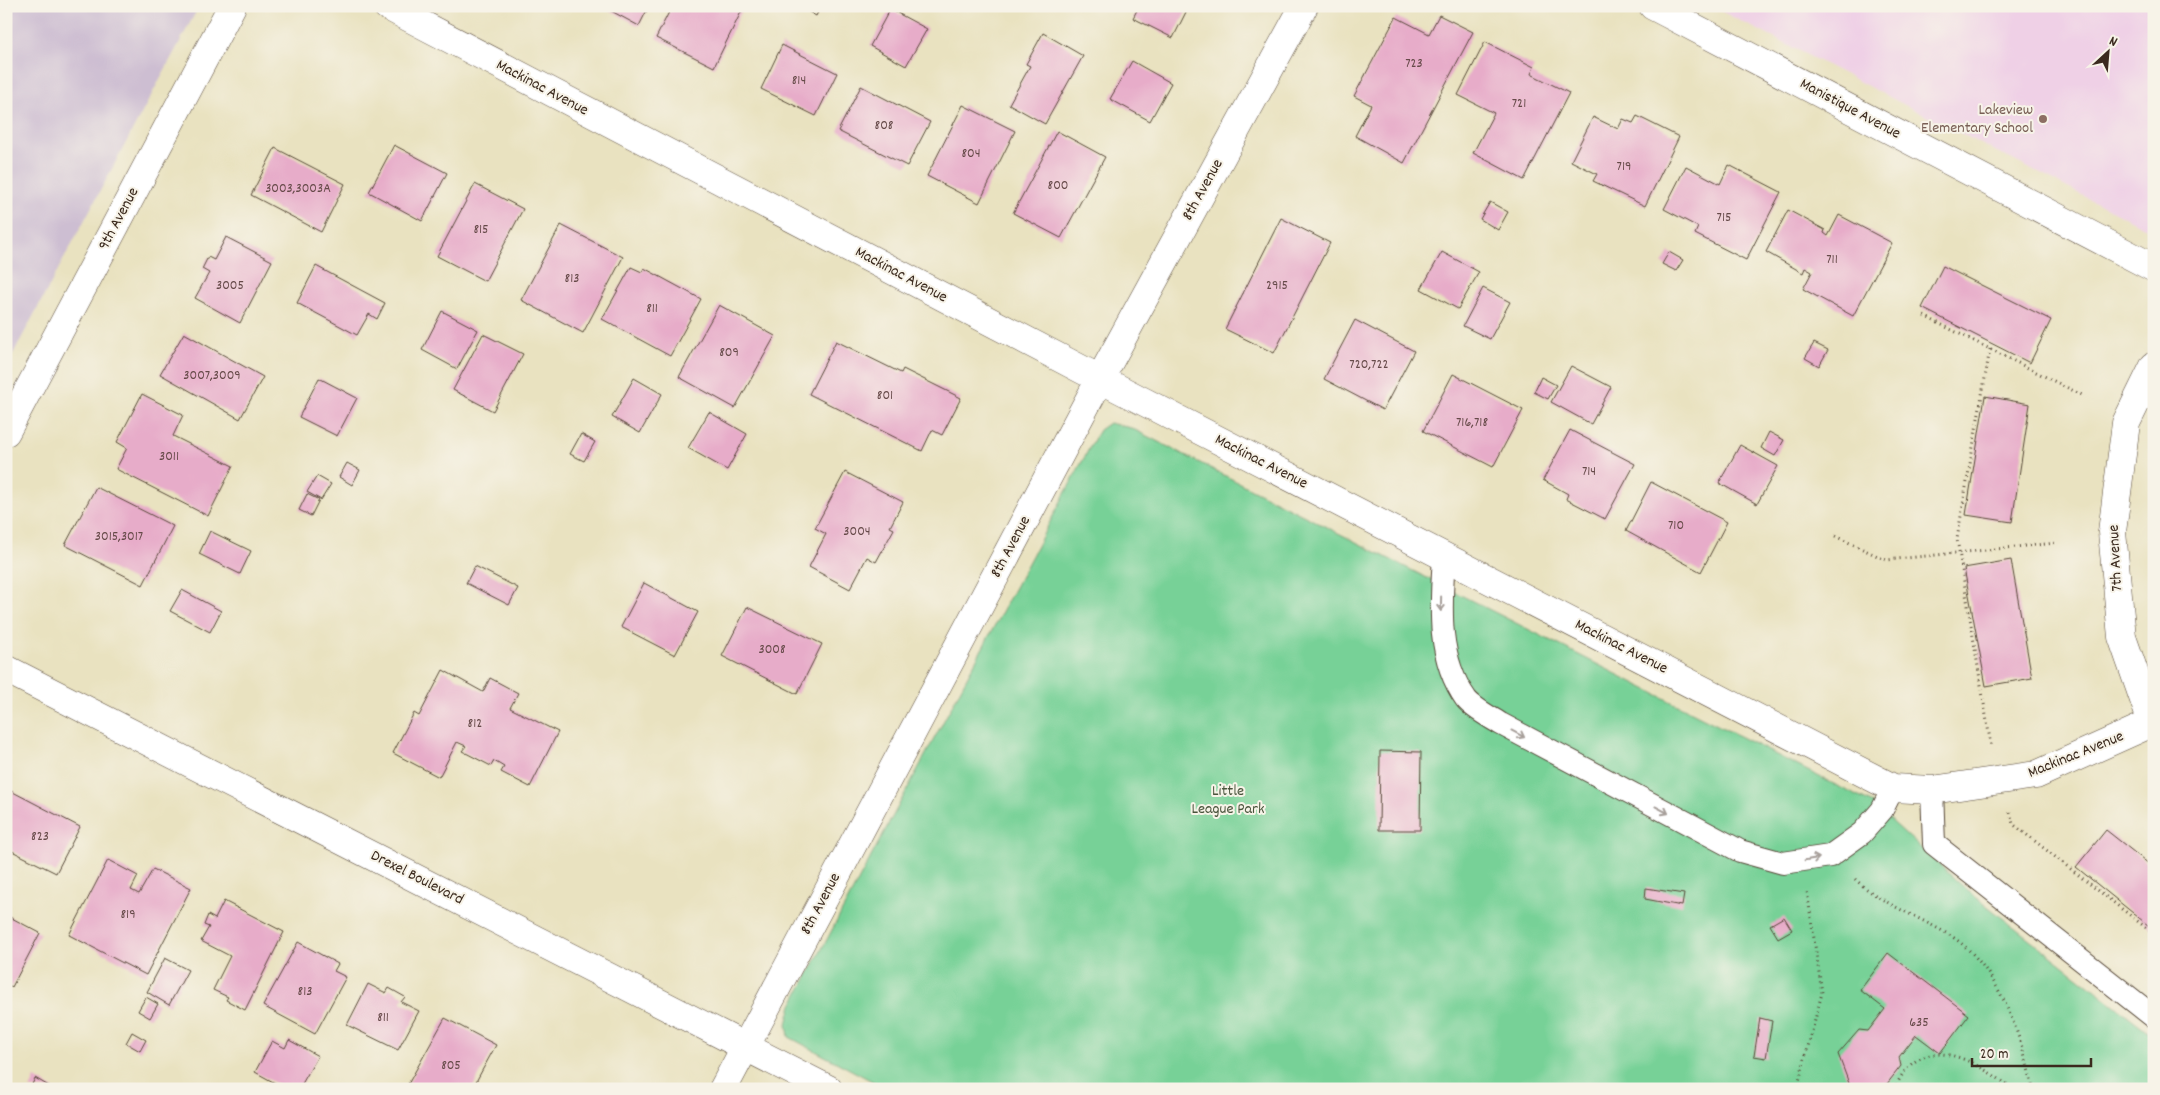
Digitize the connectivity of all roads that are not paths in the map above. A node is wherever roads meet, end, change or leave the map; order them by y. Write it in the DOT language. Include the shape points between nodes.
graph roads {
  1 [pos="232,6"];
  2 [pos="387,6"];
  3 [pos="1304,6"];
  4 [pos="1652,6"];
  5 [pos="2154,268"];
  6 [pos="2154,366"];
  7 [pos="1100,379"];
  8 [pos="6,432"];
  9 [pos="1444,556"];
  10 [pos="6,668"];
  11 [pos="2153,724"];
  12 [pos="1893,788"];
  13 [pos="1932,790"];
  14 [pos="2154,1017"];
  15 [pos="746,1046"];
  16 [pos="723,1089"];
  17 [pos="828,1089"];
  1 -- 8 [label="street, 9th Avenue"];
  2 -- 7 [label="street, Mackinac Avenue"];
  3 -- 7 [label="street, 8th Avenue"];
  4 -- 5 [label="street, Manistique Avenue"];
  6 -- 11 [label="street, 7th Avenue" via="2126,423 2112,532 2122,637"];
  7 -- 9 [label="street, Mackinac Avenue"];
  7 -- 15 [label="street, 8th Avenue"];
  9 -- 12 [label="street, Mackinac Avenue"];
  9 -- 12 [label="lane, one-way" via="1440,607 1443,639 1450,668 1467,700 1501,724 1740,851 1783,863 1830,856 1862,833 1882,810"];
  10 -- 15 [label="street, Drexel Boulevard"];
  11 -- 13 [label="street, Mackinac Avenue" via="2036,775"];
  12 -- 13 [label="street, Mackinac Avenue"];
  13 -- 14 [label="lane" via="1934,844"];
  15 -- 16 [label="street, 8th Avenue"];
  15 -- 17 [label="street, Drexel Boulevard"];
}
